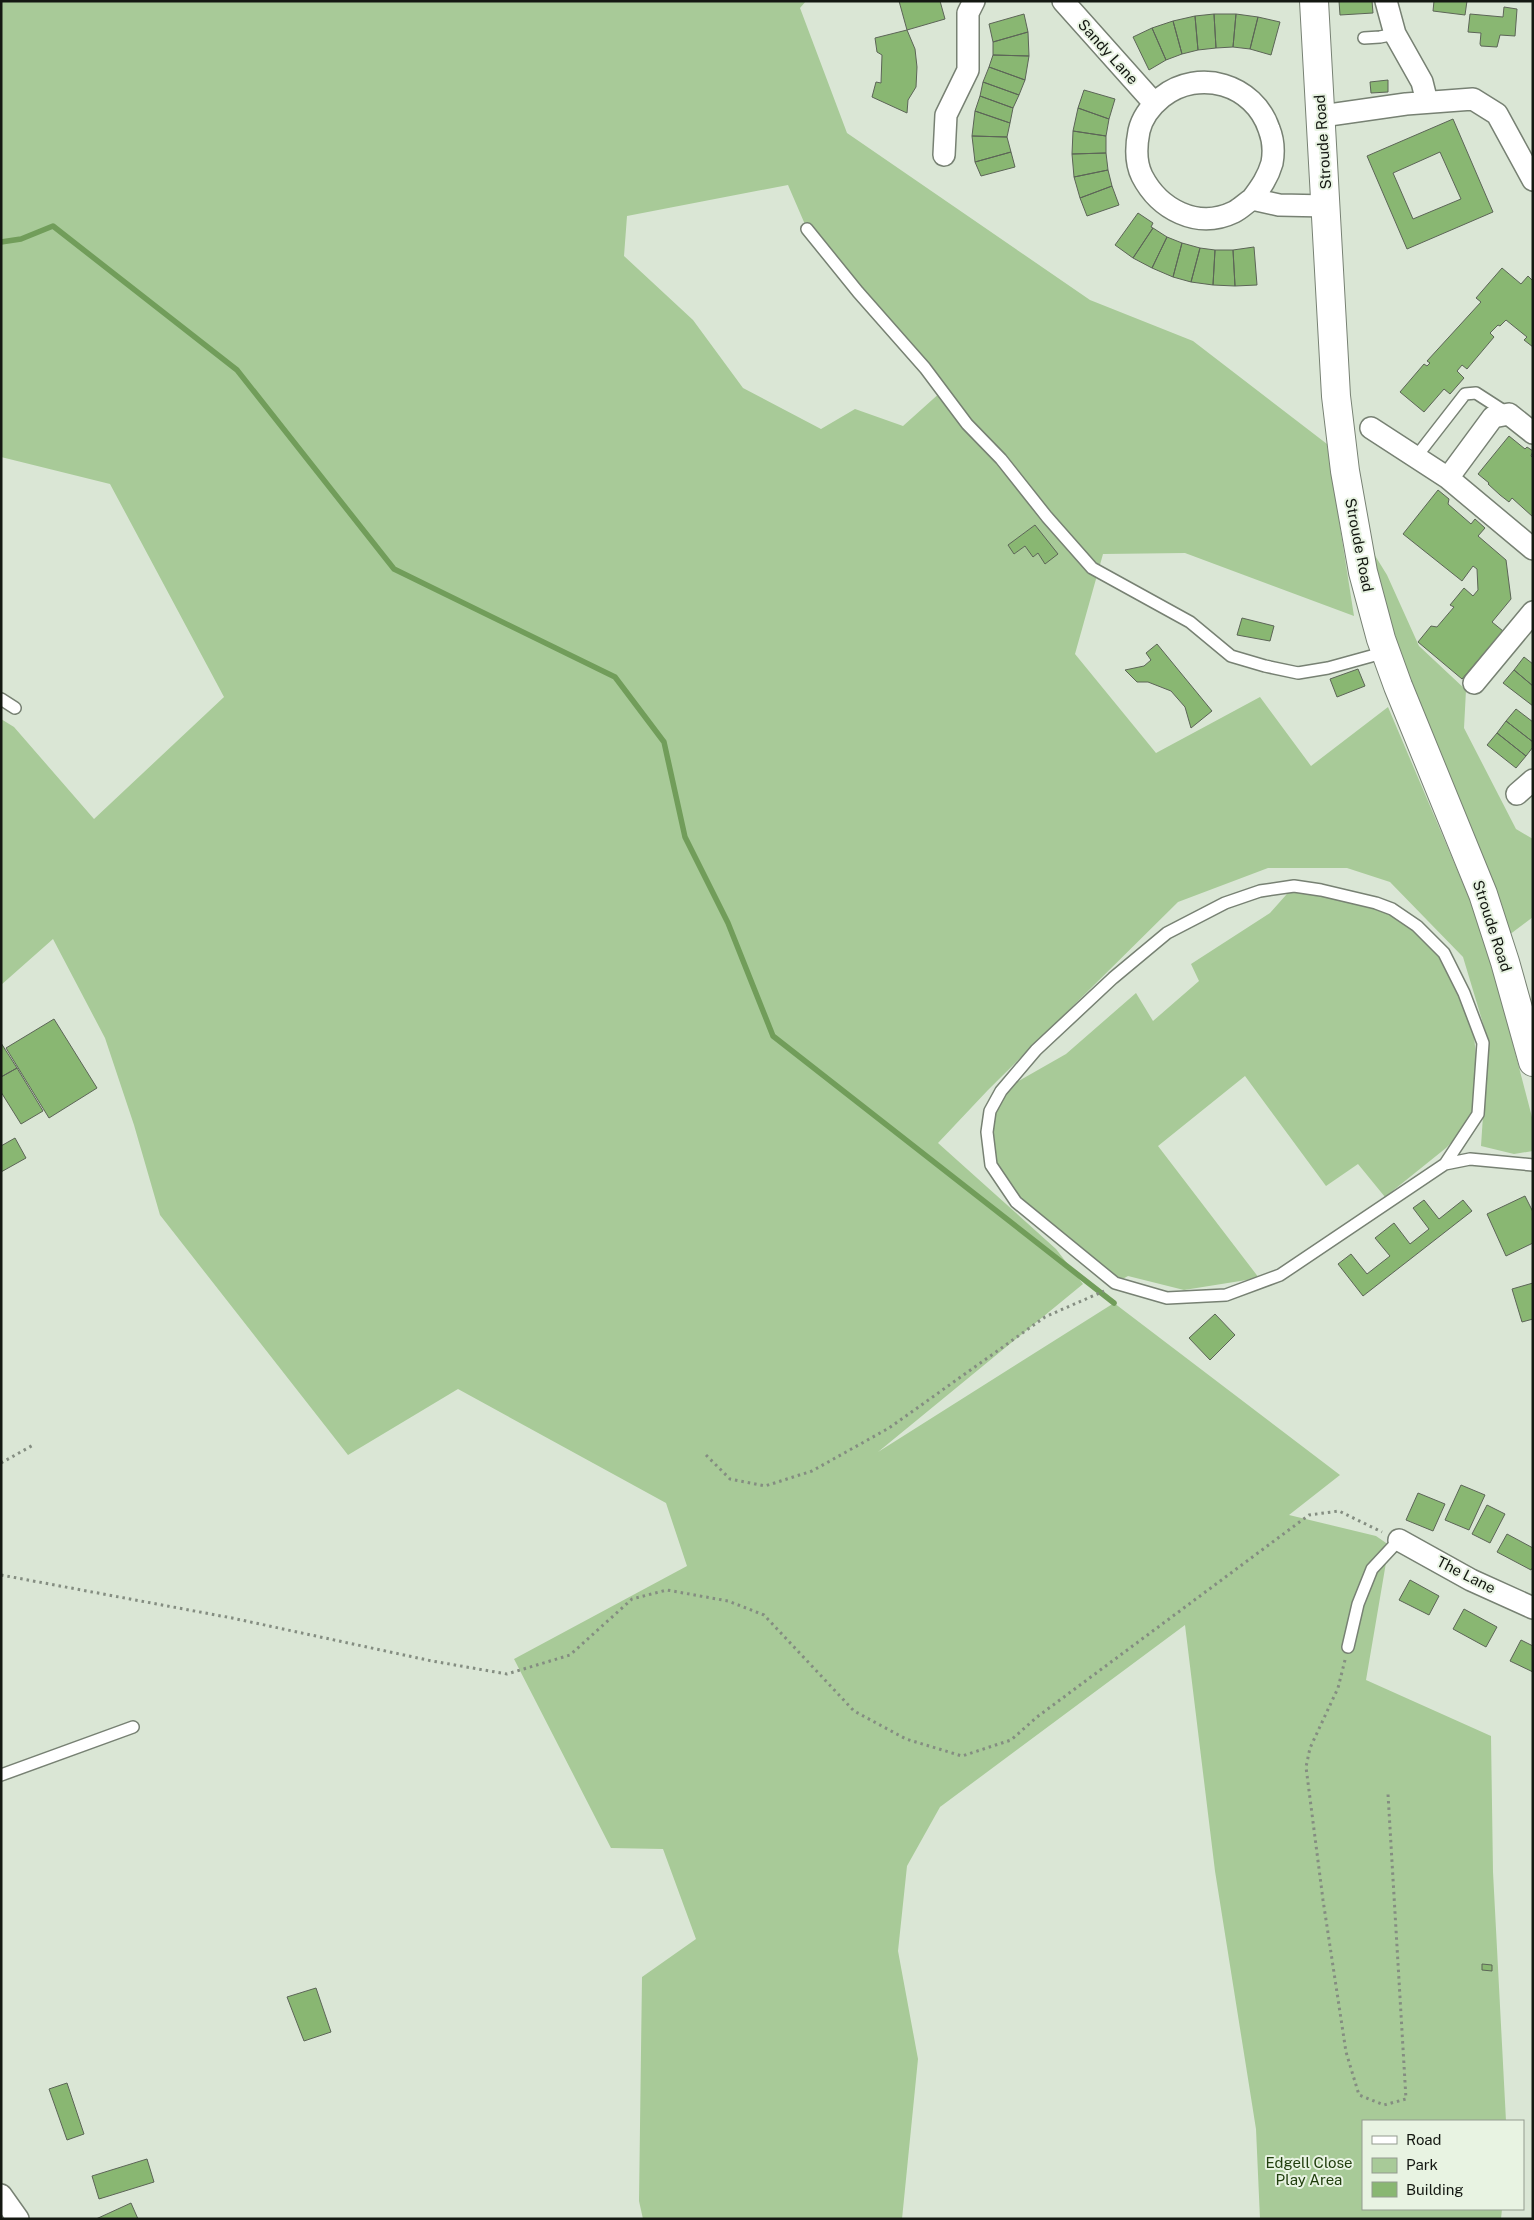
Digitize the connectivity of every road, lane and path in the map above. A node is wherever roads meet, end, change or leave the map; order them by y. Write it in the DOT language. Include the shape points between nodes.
graph roads {
  1 [pos="1063,1"];
  2 [pos="1314,1"];
  3 [pos="1386,1"];
  4 [pos="969,5"];
  5 [pos="1395,34"];
  6 [pos="1364,38"];
  7 [pos="1427,102"];
  8 [pos="1154,103"];
  9 [pos="1322,116"];
  10 [pos="944,155"];
  11 [pos="1533,180"];
  12 [pos="1252,199"];
  13 [pos="1327,206"];
  14 [pos="807,229"];
  15 [pos="1509,414"];
  16 [pos="1371,428"];
  17 [pos="1533,433"];
  18 [pos="1416,457"];
  19 [pos="1448,478"];
  20 [pos="1533,549"];
  21 [pos="1533,612"];
  22 [pos="1386,652"];
  23 [pos="1474,683"];
  24 [pos="1,699"];
  25 [pos="15,708"];
  26 [pos="1533,780"];
  27 [pos="1517,794"];
  28 [pos="1533,1062"];
  29 [pos="1444,1164"];
  30 [pos="1533,1165"];
  31 [pos="1108,1290"];
  32 [pos="35,1444"];
  33 [pos="706,1455"];
  34 [pos="1,1463"];
  35 [pos="1400,1540"];
  36 [pos="1,1575"];
  37 [pos="1533,1608"];
  38 [pos="1348,1647"];
  39 [pos="133,1727"];
  40 [pos="1,1775"];
  41 [pos="1388,1794"];
  42 [pos="1,2195"];
  43 [pos="18,2219"];
  1 -- 8 [label="street, Sandy Lane"];
  2 -- 9 [label="street, Stroude Road"];
  3 -- 5 [label="street"];
  4 -- 10 [label="street" via="968,70 946,115"];
  5 -- 6 [label="lane"];
  5 -- 7 [label="street" via="1422,82"];
  7 -- 9 [label="street"];
  7 -- 11 [label="street" via="1473,99 1488,107 1500,119"];
  8 -- 12 [label="street" via="1141,123 1136,146 1138,169 1149,190 1166,206 1187,216 1210,218 1233,212"];
  8 -- 12 [label="street" via="1171,90 1192,82 1214,82 1235,88 1252,100 1266,118 1272,139 1272,161 1266,182"];
  9 -- 13 [label="street, Stroude Road"];
  12 -- 13 [label="street" via="1280,205"];
  13 -- 22 [label="street, Stroude Road" via="1335,386 1345,471 1364,572"];
  14 -- 22 [label="lane" via="925,368 967,424 1001,459 1092,568 1190,622 1232,656 1265,666 1298,672 1328,668"];
  15 -- 17 [label="street"];
  15 -- 18 [label="lane" via="1476,393 1465,394"];
  15 -- 19 [label="street" via="1494,417"];
  16 -- 18 [label="street"];
  18 -- 19 [label="street"];
  19 -- 20 [label="street"];
  21 -- 23 [label="street"];
  22 -- 28 [label="street, Stroude Road" via="1483,894"];
  24 -- 25 [label="lane"];
  26 -- 27 [label="street"];
  29 -- 29 [label="lane" via="1280,1275 1226,1295 1167,1298 1115,1283 1016,1202 991,1165 987,1132 990,1111 1001,1091 1036,1050 1167,933 1225,903 1260,890 1294,886 1376,903 1392,910 1417,926 1444,953 1483,1043 1478,1114"];
  29 -- 30 [label="lane" via="1470,1158"];
  31 -- 33 [label="path" via="1045,1317 889,1428 812,1471 764,1486 730,1479"];
  32 -- 34 [label="path"];
  35 -- 36 [label="path" via="1339,1511 1309,1514 1037,1717 1011,1740 962,1756 906,1740 854,1711 764,1614 728,1601 693,1594 667,1590 632,1599 570,1655 507,1674"];
  35 -- 37 [label="street, The Lane" via="1471,1580"];
  35 -- 38 [label="lane" via="1372,1569 1358,1604"];
  38 -- 41 [label="path" via="1338,1688 1310,1748 1306,1767 1346,2052 1359,2095 1384,2105 1406,2099"];
  39 -- 40 [label="lane"];
  42 -- 43 [label="street"];
}
